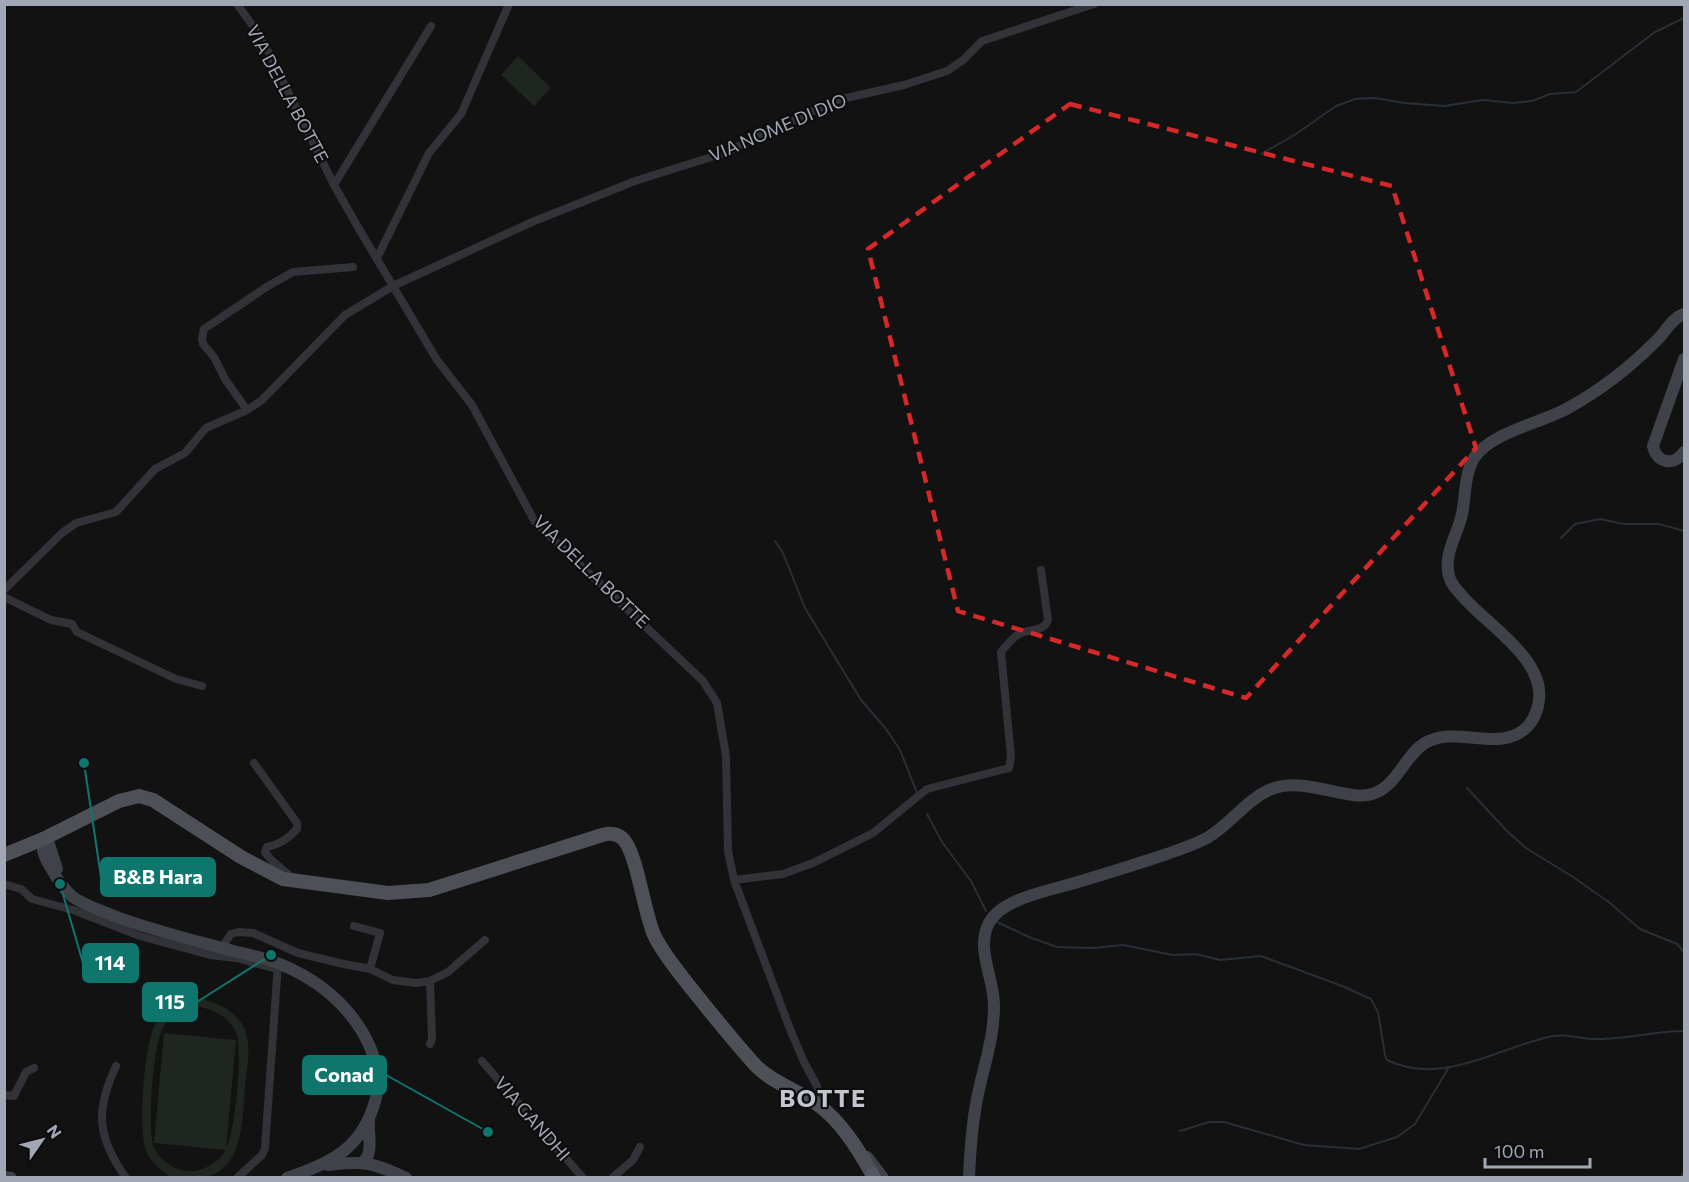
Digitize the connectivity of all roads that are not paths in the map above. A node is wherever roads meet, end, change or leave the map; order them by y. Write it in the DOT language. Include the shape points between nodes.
graph roads {
  1 [pos="237,4"];
  2 [pos="509,4"];
  3 [pos="1095,4"];
  4 [pos="431,26"];
  5 [pos="334,185"];
  6 [pos="377,258"];
  7 [pos="353,267"];
  8 [pos="393,286"];
  9 [pos="1684,314"];
  10 [pos="1684,359"];
  11 [pos="247,410"];
  12 [pos="1684,452"];
  13 [pos="1041,570"];
  14 [pos="4,590"];
  15 [pos="4,597"];
  16 [pos="202,686"];
  17 [pos="254,763"];
  18 [pos="76,822"];
  19 [pos="43,839"];
  20 [pos="22,846"];
  21 [pos="4,855"];
  22 [pos="50,858"];
  23 [pos="734,880"];
  24 [pos="295,881"];
  25 [pos="4,884"];
  26 [pos="354,926"];
  27 [pos="485,940"];
  28 [pos="222,947"];
  29 [pos="278,966"];
  30 [pos="370,969"];
  31 [pos="430,981"];
  32 [pos="430,1044"];
  33 [pos="482,1061"];
  34 [pos="116,1066"];
  35 [pos="34,1068"];
  36 [pos="4,1095"];
  37 [pos="819,1105"];
  38 [pos="640,1147"];
  39 [pos="359,1152"];
  40 [pos="4,1177"];
  41 [pos="876,1177"];
  42 [pos="11,1178"];
  43 [pos="126,1178"];
  44 [pos="237,1178"];
  45 [pos="287,1178"];
  46 [pos="406,1178"];
  47 [pos="583,1178"];
  48 [pos="612,1178"];
  49 [pos="969,1178"];
  1 -- 5 [label="street, VIA DELLA BOTTE" via="270,55"];
  2 -- 6 [label="street" via="461,114 429,153"];
  3 -- 8 [label="street, VIA NOME DI DIO" via="982,41 947,71 837,100 724,153 635,181 562,210"];
  4 -- 5 [label="street, VIA DELLA BOTTE"];
  5 -- 6 [label="street, VIA DELLA BOTTE"];
  6 -- 8 [label="street, VIA DELLA BOTTE"];
  7 -- 11 [label="street" via="293,272 204,330 203,344"];
  8 -- 11 [label="street, VIA NOME DI DIO" via="345,315"];
  8 -- 23 [label="street, VIA DELLA BOTTE" via="437,360 472,405 535,522 703,681 717,703 726,756 728,851"];
  9 -- 49 [label="main road" via="1676,317 1656,342 1614,378 1568,409 1484,447 1468,472 1462,516 1447,558 1448,574 1452,584 1518,650 1537,677 1538,708 1527,727 1499,740 1455,736 1425,743 1376,793 1363,796 1306,785 1273,788 1196,843 1033,895 995,913 984,934 994,1019 977,1100"];
  10 -- 12 [label="main road" via="1653,446 1657,456 1666,461 1677,460"];
  11 -- 14 [label="street, VIA NOME DI DIO" via="206,428 185,453 155,469 116,512 76,523 62,533"];
  13 -- 23 [label="street" via="1046,626 1015,636 1001,652 1009,768 927,789 873,833 813,863 783,874"];
  15 -- 16 [label="street" via="51,620 72,624 77,632 176,679"];
  17 -- 24 [label="street" via="297,823 290,837 267,847 265,852"];
  18 -- 19 [label="main road"];
  18 -- 22 [label="main road" via="60,834"];
  18 -- 24 [label="main road" via="119,801 146,797 241,857 283,879"];
  19 -- 20 [label="main road"];
  19 -- 22 [label="main road" via="50,843"];
  20 -- 21 [label="main road"];
  20 -- 22 [label="main road" via="33,847"];
  22 -- 28 [label="main road" via="60,884 72,896 144,927"];
  23 -- 37 [label="street, VIA DELLA BOTTE" via="790,1029 820,1094"];
  24 -- 37 [label="main road" via="388,893 429,890 596,837 618,835 628,846 655,937 672,964 757,1067 776,1083"];
  25 -- 29 [label="street" via="21,889 32,899 140,936 210,955"];
  26 -- 30 [label="street" via="380,933"];
  27 -- 31 [label="street" via="448,972"];
  28 -- 29 [label="main road"];
  28 -- 30 [label="street" via="231,934 253,933 298,953"];
  29 -- 39 [label="main road" via="305,975 330,993 369,1043 378,1083"];
  29 -- 44 [label="street" via="265,1148"];
  30 -- 31 [label="street" via="393,980"];
  31 -- 32 [label="street"];
  33 -- 47 [label="street, VIA GANDHI"];
  34 -- 43 [label="street" via="106,1086 101,1118 107,1147"];
  35 -- 36 [label="street" via="26,1072 14,1096"];
  37 -- 41 [label="main road" via="836,1121"];
  38 -- 48 [label="street" via="633,1160"];
  39 -- 45 [label="main road"];
  39 -- 46 [label="main road"];
  40 -- 42 [label="main road"];
}
